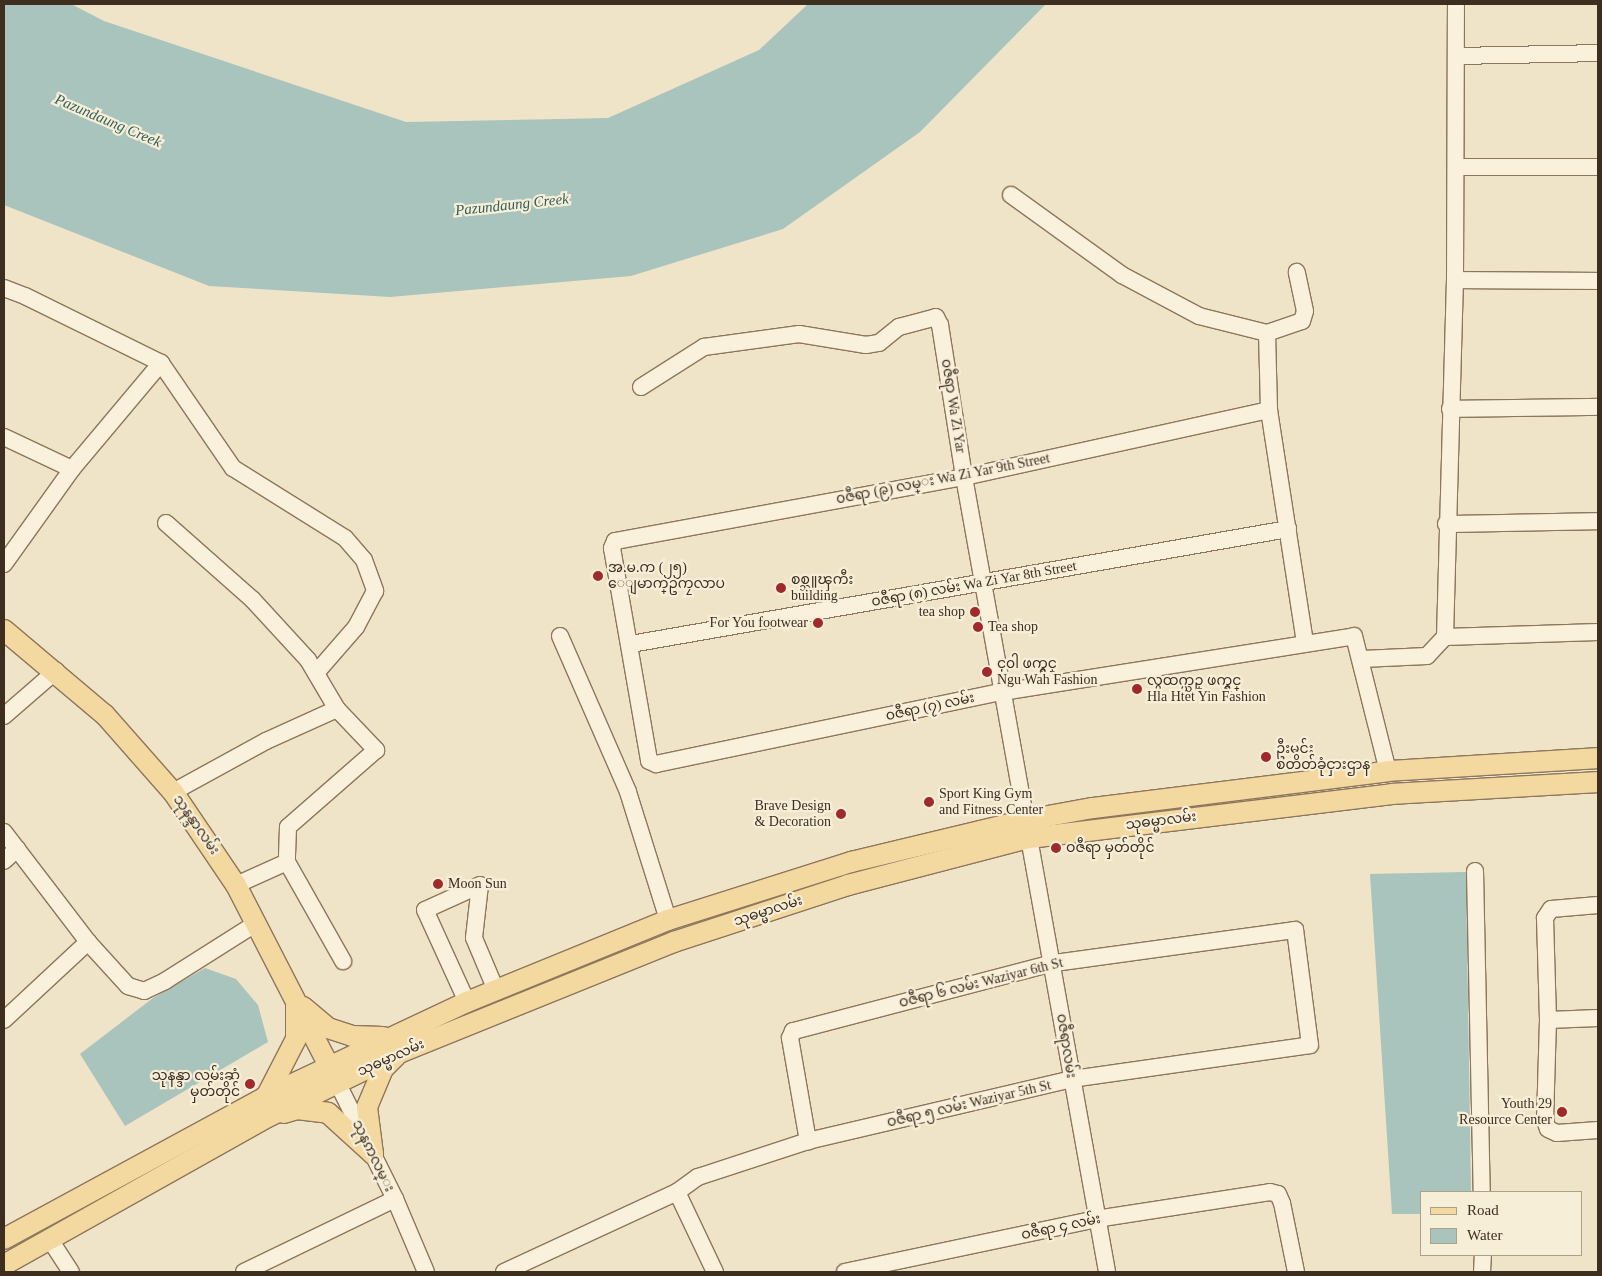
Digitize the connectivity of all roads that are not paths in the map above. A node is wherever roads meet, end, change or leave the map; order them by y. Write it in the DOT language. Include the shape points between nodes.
graph roads {
  1 [pos="1456,6"];
  2 [pos="1598,53"];
  3 [pos="1458,56"];
  4 [pos="1598,167"];
  5 [pos="1456,168"];
  6 [pos="1010,195"];
  7 [pos="1297,272"];
  8 [pos="1455,280"];
  9 [pos="1598,281"];
  10 [pos="4,288"];
  11 [pos="1267,332"];
  12 [pos="161,363"];
  13 [pos="641,387"];
  14 [pos="1598,407"];
  15 [pos="1450,408"];
  16 [pos="1269,410"];
  17 [pos="4,436"];
  18 [pos="72,469"];
  19 [pos="964,477"];
  20 [pos="1598,520"];
  21 [pos="166,523"];
  22 [pos="1446,524"];
  23 [pos="1288,529"];
  24 [pos="4,564"];
  25 [pos="983,582"];
  26 [pos="4,630"];
  27 [pos="1598,632"];
  28 [pos="560,636"];
  29 [pos="1445,637"];
  30 [pos="1305,642"];
  31 [pos="631,644"];
  32 [pos="1362,659"];
  33 [pos="56,671"];
  34 [pos="316,673"];
  35 [pos="1002,692"];
  36 [pos="337,709"];
  37 [pos="4,716"];
  38 [pos="1598,758"];
  39 [pos="1388,771"];
  40 [pos="1598,782"];
  41 [pos="173,792"];
  42 [pos="1028,829"];
  43 [pos="4,832"];
  44 [pos="17,849"];
  45 [pos="4,861"];
  46 [pos="288,862"];
  47 [pos="1475,871"];
  48 [pos="236,885"];
  49 [pos="1598,905"];
  50 [pos="668,920"];
  51 [pos="255,924"];
  52 [pos="88,942"];
  53 [pos="342,961"];
  54 [pos="1052,963"];
  55 [pos="496,990"];
  56 [pos="296,1001"];
  57 [pos="467,1002"];
  58 [pos="1598,1018"];
  59 [pos="4,1020"];
  60 [pos="1548,1020"];
  61 [pos="394,1045"];
  62 [pos="1310,1045"];
  63 [pos="333,1074"];
  64 [pos="1072,1080"];
  65 [pos="268,1107"];
  66 [pos="1598,1130"];
  67 [pos="808,1141"];
  68 [pos="373,1154"];
  69 [pos="1482,1191"];
  70 [pos="677,1192"];
  71 [pos="395,1199"];
  72 [pos="1096,1219"];
  73 [pos="49,1238"];
  74 [pos="4,1239"];
  75 [pos="1483,1256"];
  76 [pos="4,1265"];
  77 [pos="272,1266"];
  78 [pos="883,1268"];
  79 [pos="71,1272"];
  80 [pos="244,1272"];
  81 [pos="426,1272"];
  82 [pos="504,1272"];
  83 [pos="715,1272"];
  84 [pos="844,1272"];
  85 [pos="1107,1272"];
  86 [pos="1296,1272"];
  87 [pos="1482,1272"];
  1 -- 3 [label="street"];
  2 -- 3 [label="street"];
  3 -- 5 [label="street"];
  4 -- 5 [label="street"];
  5 -- 8 [label="street"];
  6 -- 11 [label="street" via="1122,275 1199,316"];
  7 -- 11 [label="street" via="1305,311 1302,321"];
  8 -- 9 [label="street"];
  8 -- 15 [label="street"];
  10 -- 12 [label="street"];
  11 -- 16 [label="street"];
  12 -- 18 [label="street"];
  12 -- 34 [label="street" via="233,468 344,538 364,560 375,591 356,627"];
  13 -- 19 [label="street, ၀ဇီရာ Wa Zi Yar" via="704,347 799,334 866,345 879,342 899,327 936,317 940,325"];
  14 -- 15 [label="street"];
  15 -- 22 [label="street"];
  16 -- 19 [label="street, ၀ဇီရာ (၉) လမ္း Wa Zi Yar 9th Street"];
  16 -- 23 [label="street"];
  17 -- 18 [label="street"];
  18 -- 24 [label="street"];
  19 -- 25 [label="street, ၀ဇီရာ Wa Zi Yar"];
  19 -- 31 [label="street, ၀ဇီရာ (၉) လမ္း Wa Zi Yar 9th Street" via="615,541 612,548"];
  20 -- 22 [label="street"];
  21 -- 34 [label="street" via="252,599"];
  22 -- 29 [label="street"];
  23 -- 25 [label="street, ၀ဇီရာ (၈) လမ်း Wa Zi Yar 8th Street"];
  23 -- 30 [label="street"];
  25 -- 31 [label="street, ၀ဇီရာ (၈) လမ်း Wa Zi Yar 8th Street"];
  25 -- 35 [label="street, ၀ဇီရာ Wa Zi Yar"];
  26 -- 33 [label="main road, သုနန္ဒာလမ်း"];
  27 -- 29 [label="street"];
  28 -- 50 [label="street" via="628,792"];
  29 -- 32 [label="street" via="1427,656"];
  30 -- 32 [label="street, ၀ဇီရာ (၇) လမ်း" via="1354,636"];
  30 -- 35 [label="street, ၀ဇီရာ (၇) လမ်း"];
  31 -- 35 [label="street, ၀ဇီရာ (၇) လမ်း" via="649,761 656,764"];
  32 -- 39 [label="street"];
  33 -- 37 [label="street"];
  33 -- 41 [label="main road, သုနန္ဒာလမ်း" via="105,715"];
  34 -- 36 [label="street"];
  35 -- 42 [label="street, ၀ဇီရာ Wa Zi Yar"];
  36 -- 41 [label="street" via="266,740"];
  36 -- 46 [label="street" via="376,750 288,827"];
  38 -- 39 [label="main road, သုဓမ္မာလမ်း"];
  39 -- 42 [label="main road, သုဓမ္မာလမ်း" via="1093,808"];
  40 -- 42 [label="main road, သုဓမ္မာလမ်း" via="1392,794"];
  41 -- 48 [label="main road, သုနန္ဒာလမ်း"];
  42 -- 50 [label="main road, သုဓမ္မာလမ်း" via="851,862"];
  42 -- 54 [label="street, ဝဇီရာလမ်း"];
  42 -- 61 [label="main road, သုဓမ္မာလမ်း" via="674,942 524,1003"];
  43 -- 44 [label="street"];
  44 -- 45 [label="street"];
  44 -- 52 [label="street"];
  46 -- 48 [label="street"];
  46 -- 53 [label="street"];
  47 -- 69 [label="street"];
  48 -- 51 [label="main road, သုနန္ဒာလမ်း"];
  49 -- 60 [label="street" via="1551,909 1545,918"];
  50 -- 55 [label="main road, သုဓမ္မာလမ်း"];
  51 -- 52 [label="street" via="202,960 144,990 128,986"];
  51 -- 56 [label="main road, သုနန္ဒာလမ်း"];
  52 -- 59 [label="street"];
  54 -- 62 [label="street, ဝဇီရာ ၆ လမ်း Waziyar 6th St" via="1295,930"];
  54 -- 64 [label="street, ဝဇီရာလမ်း"];
  54 -- 67 [label="street, ဝဇီရာ ၆ လမ်း Waziyar 6th St" via="791,1034"];
  55 -- 57 [label="main road, သုဓမ္မာလမ်း"];
  55 -- 57 [label="street" via="474,938 480,885 424,910"];
  56 -- 61 [label="main road" via="328,1028"];
  56 -- 63 [label="main road, သုနန္ဒာလမ်း"];
  56 -- 65 [label="main road" via="296,1039"];
  57 -- 61 [label="main road, သုဓမ္မာလမ်း"];
  58 -- 60 [label="street"];
  60 -- 66 [label="street" via="1545,1120 1548,1129 1557,1133"];
  61 -- 63 [label="main road, သုဓမ္မာလမ်း"];
  61 -- 68 [label="main road" via="367,1107"];
  62 -- 64 [label="street, ဝဇီရာ ၅ လမ်း Waziyar 5th St"];
  63 -- 65 [label="main road, သုဓမ္မာလမ်း"];
  63 -- 68 [label="street, သုနၵာလမ္း"];
  64 -- 67 [label="street, ဝဇီရာ ၅ လမ်း Waziyar 5th St"];
  64 -- 72 [label="street, ဝဇီရာလမ်း"];
  65 -- 68 [label="main road" via="328,1113"];
  65 -- 73 [label="main road, သုဓမ္မာလမ်း"];
  65 -- 74 [label="main road, သုဓမ္မာလမ်း"];
  67 -- 70 [label="street, ဝဇီရာ ၅ လမ်း Waziyar 5th St" via="698,1177"];
  68 -- 71 [label="street, သုနၵာလမ္း"];
  70 -- 82 [label="street, ဝဇီရာ ၅ လမ်း Waziyar 5th St"];
  70 -- 83 [label="street"];
  71 -- 77 [label="street"];
  71 -- 81 [label="street, သုနၵာလမ္း"];
  72 -- 78 [label="street, ဝဇီရာ ၄ လမ်း"];
  72 -- 85 [label="street, ဝဇီရာလမ်း"];
  72 -- 86 [label="street, ဝဇီရာ ၄ လမ်း" via="1270,1192 1278,1194"];
  73 -- 76 [label="main road, သုဓမ္မာလမ်း"];
  73 -- 79 [label="street"];
  75 -- 87 [label="street"];
  77 -- 80 [label="street"];
  78 -- 84 [label="street, ဝဇီရာ ၄ လမ်း"];
}
